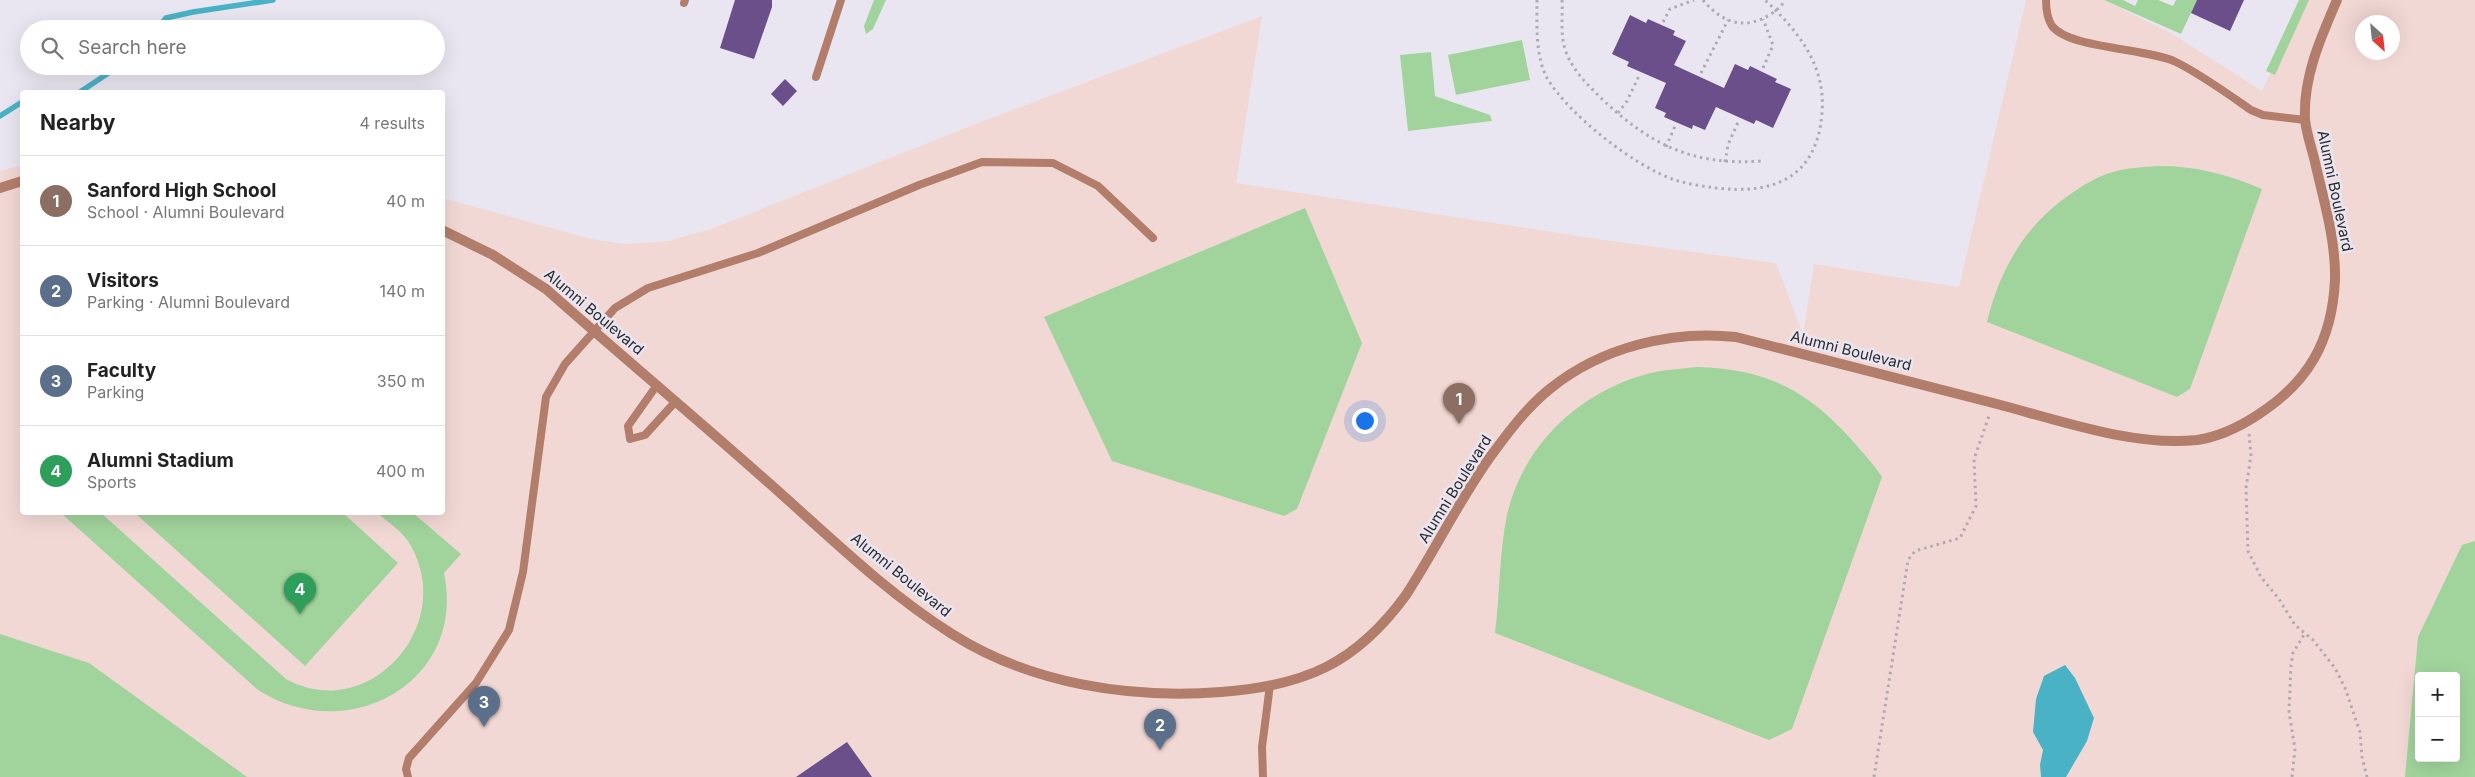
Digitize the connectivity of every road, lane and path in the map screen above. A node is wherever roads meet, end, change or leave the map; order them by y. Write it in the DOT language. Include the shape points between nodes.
graph roads {
  1 [pos="841,0"];
  2 [pos="1537,0"];
  3 [pos="1562,0"];
  4 [pos="1694,0"];
  5 [pos="1703,0"];
  6 [pos="1765,0"];
  7 [pos="1785,0"];
  8 [pos="2046,0"];
  9 [pos="2337,0"];
  10 [pos="1776,10"];
  11 [pos="1764,19"];
  12 [pos="1728,20"];
  13 [pos="1663,22"];
  14 [pos="1763,68"];
  15 [pos="1701,72"];
  16 [pos="1639,76"];
  17 [pos="816,77"];
  18 [pos="1618,113"];
  19 [pos="2305,120"];
  20 [pos="1738,122"];
  21 [pos="1675,126"];
  22 [pos="1666,147"];
  23 [pos="1762,161"];
  24 [pos="1725,162"];
  25 [pos="20,183"];
  26 [pos="0,188"];
  27 [pos="445,231"];
  28 [pos="1153,238"];
  29 [pos="593,330"];
  30 [pos="657,385"];
  31 [pos="676,401"];
  32 [pos="1994,403"];
  33 [pos="2248,422"];
  34 [pos="2304,633"];
  35 [pos="1270,685"];
  36 [pos="408,777"];
  37 [pos="1263,777"];
  38 [pos="1874,777"];
  39 [pos="2292,777"];
  40 [pos="2367,777"];
  1 -- 17 [label="lane"];
  2 -- 10 [label="path" via="1542,66 1576,112 1626,155 1648,168 1672,180 1727,189 1770,186 1785,181 1805,164 1818,139 1822,108 1816,64 1802,40"];
  3 -- 18 [label="path" via="1562,37 1573,68"];
  4 -- 13 [label="path" via="1670,9"];
  5 -- 12 [label="path" via="1716,15"];
  6 -- 10 [label="path"];
  7 -- 10 [label="path"];
  8 -- 19 [label="lane" via="2047,15 2053,26 2072,38 2156,55 2177,63 2251,110 2263,115"];
  9 -- 19 [label="street, Alumni Boulevard" via="2312,63"];
  10 -- 11 [label="path"];
  11 -- 12 [label="path" via="1743,23"];
  11 -- 14 [label="path" via="1773,45"];
  12 -- 15 [label="path"];
  16 -- 18 [label="path"];
  18 -- 22 [label="path"];
  19 -- 33 [label="street, Alumni Boulevard" via="2334,255 2330,324 2312,363 2300,380 2285,396"];
  20 -- 24 [label="path"];
  21 -- 22 [label="path"];
  22 -- 24 [label="path" via="1693,157"];
  23 -- 24 [label="path"];
  25 -- 26 [label="street"];
  27 -- 29 [label="street, Alumni Boulevard" via="493,255 546,289"];
  28 -- 29 [label="lane" via="1098,186 1053,163 982,162 919,185 758,254 648,288 615,308"];
  29 -- 30 [label="street, Alumni Boulevard"];
  29 -- 36 [label="lane" via="565,364 546,397 523,572 509,630 476,683 408,758"];
  30 -- 31 [label="street, Alumni Boulevard"];
  30 -- 31 [label="lane" via="628,426 630,438 645,436"];
  31 -- 35 [label="street, Alumni Boulevard" via="885,585 974,646 1056,678 1128,692 1199,693"];
  32 -- 33 [label="street, Alumni Boulevard" via="2153,441 2200,439"];
  32 -- 35 [label="street, Alumni Boulevard" via="1736,337 1712,334 1678,337 1619,351 1573,373 1551,388 1526,412 1492,454 1421,572 1376,633 1317,672"];
  32 -- 38 [label="path" via="1974,460 1976,506 1960,538 1915,551 1908,560"];
  33 -- 34 [label="path" via="2251,455 2246,488 2248,551 2260,577 2279,599 2294,625"];
  34 -- 39 [label="path" via="2293,653 2291,665 2289,712 2295,749"];
  34 -- 40 [label="path" via="2323,650 2345,688 2360,732"];
  35 -- 37 [label="lane" via="1262,747"];
}
